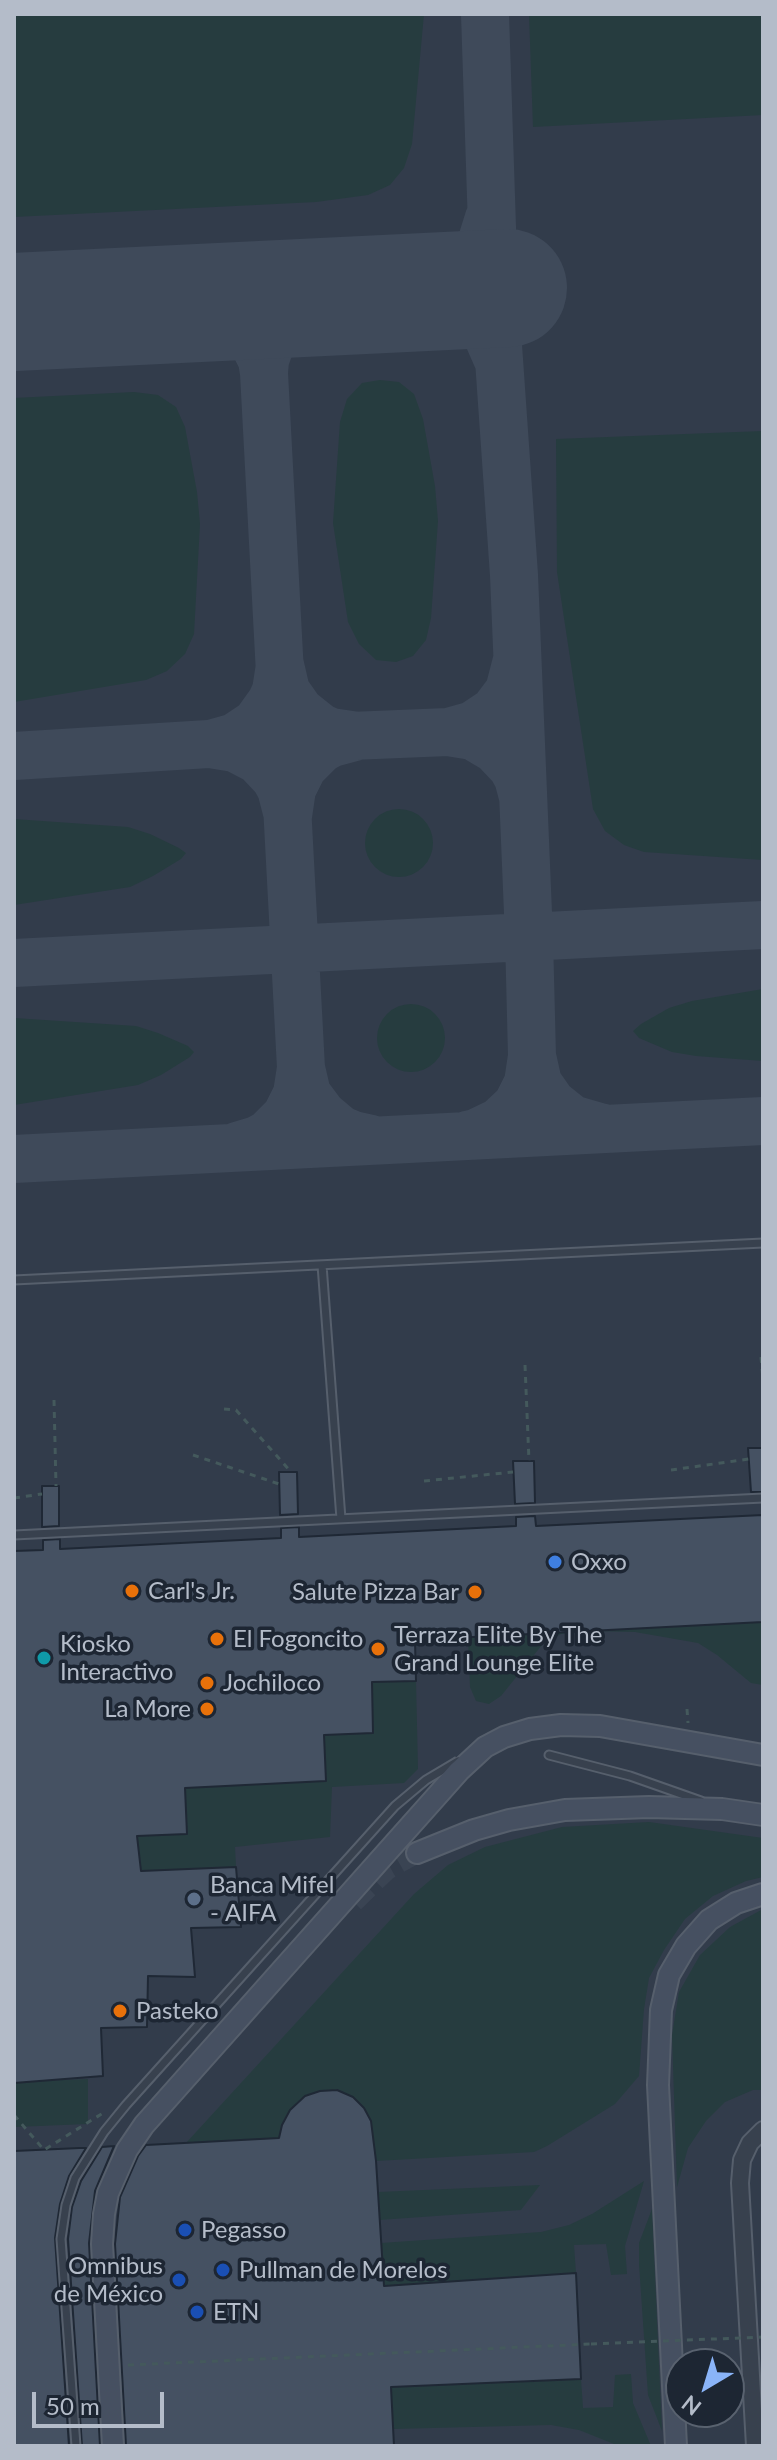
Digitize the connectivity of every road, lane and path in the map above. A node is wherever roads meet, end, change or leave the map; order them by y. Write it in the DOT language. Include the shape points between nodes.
graph roads {
  1 [pos="763,1243"];
  2 [pos="322,1265"];
  3 [pos="14,1280"];
  4 [pos="761,1357"];
  5 [pos="525,1365"];
  6 [pos="763,1380"];
  7 [pos="54,1400"];
  8 [pos="224,1409"];
  9 [pos="193,1455"];
  10 [pos="749,1459"];
  11 [pos="529,1461"];
  12 [pos="671,1470"];
  13 [pos="291,1472"];
  14 [pos="513,1472"];
  15 [pos="424,1481"];
  16 [pos="279,1484"];
  17 [pos="56,1486"];
  18 [pos="42,1494"];
  19 [pos="14,1498"];
  20 [pos="763,1498"];
  21 [pos="341,1519"];
  22 [pos="14,1535"];
  23 [pos="485,1747"];
  24 [pos="549,1755"];
  25 [pos="763,1755"];
  26 [pos="722,1809"];
  27 [pos="763,1815"];
  28 [pos="417,1853"];
  29 [pos="763,1894"];
  30 [pos="106,2111"];
  31 [pos="14,2115"];
  32 [pos="763,2130"];
  33 [pos="763,2337"];
  34 [pos="122,2365"];
  35 [pos="76,2446"];
  36 [pos="113,2446"];
  37 [pos="676,2446"];
  38 [pos="755,2446"];
  1 -- 2 [label="lane"];
  2 -- 3 [label="lane"];
  2 -- 21 [label="lane"];
  4 -- 6 [label="path"];
  5 -- 11 [label="path"];
  7 -- 17 [label="path"];
  8 -- 13 [label="path" via="236,1410"];
  9 -- 16 [label="path"];
  10 -- 12 [label="path"];
  14 -- 15 [label="path"];
  18 -- 19 [label="path"];
  20 -- 21 [label="lane"];
  21 -- 22 [label="lane"];
  23 -- 25 [label="main road, bridge" via="530,1729 600,1726"];
  23 -- 35 [label="lane, bridge" via="426,1780 395,1806 126,2105 75,2178 61,2239"];
  23 -- 36 [label="main road, bridge" via="442,1789 127,2150 108,2193 102,2244"];
  24 -- 26 [label="lane" via="630,1776"];
  26 -- 27 [label="main road"];
  26 -- 28 [label="main road" via="565,1810 474,1830"];
  29 -- 37 [label="main road" via="709,1920 686,1946 669,1975 661,2010 658,2085"];
  30 -- 31 [label="path" via="44,2150"];
  32 -- 38 [label="street" via="742,2160 740,2183"];
  33 -- 34 [label="path, bridge"];
}
